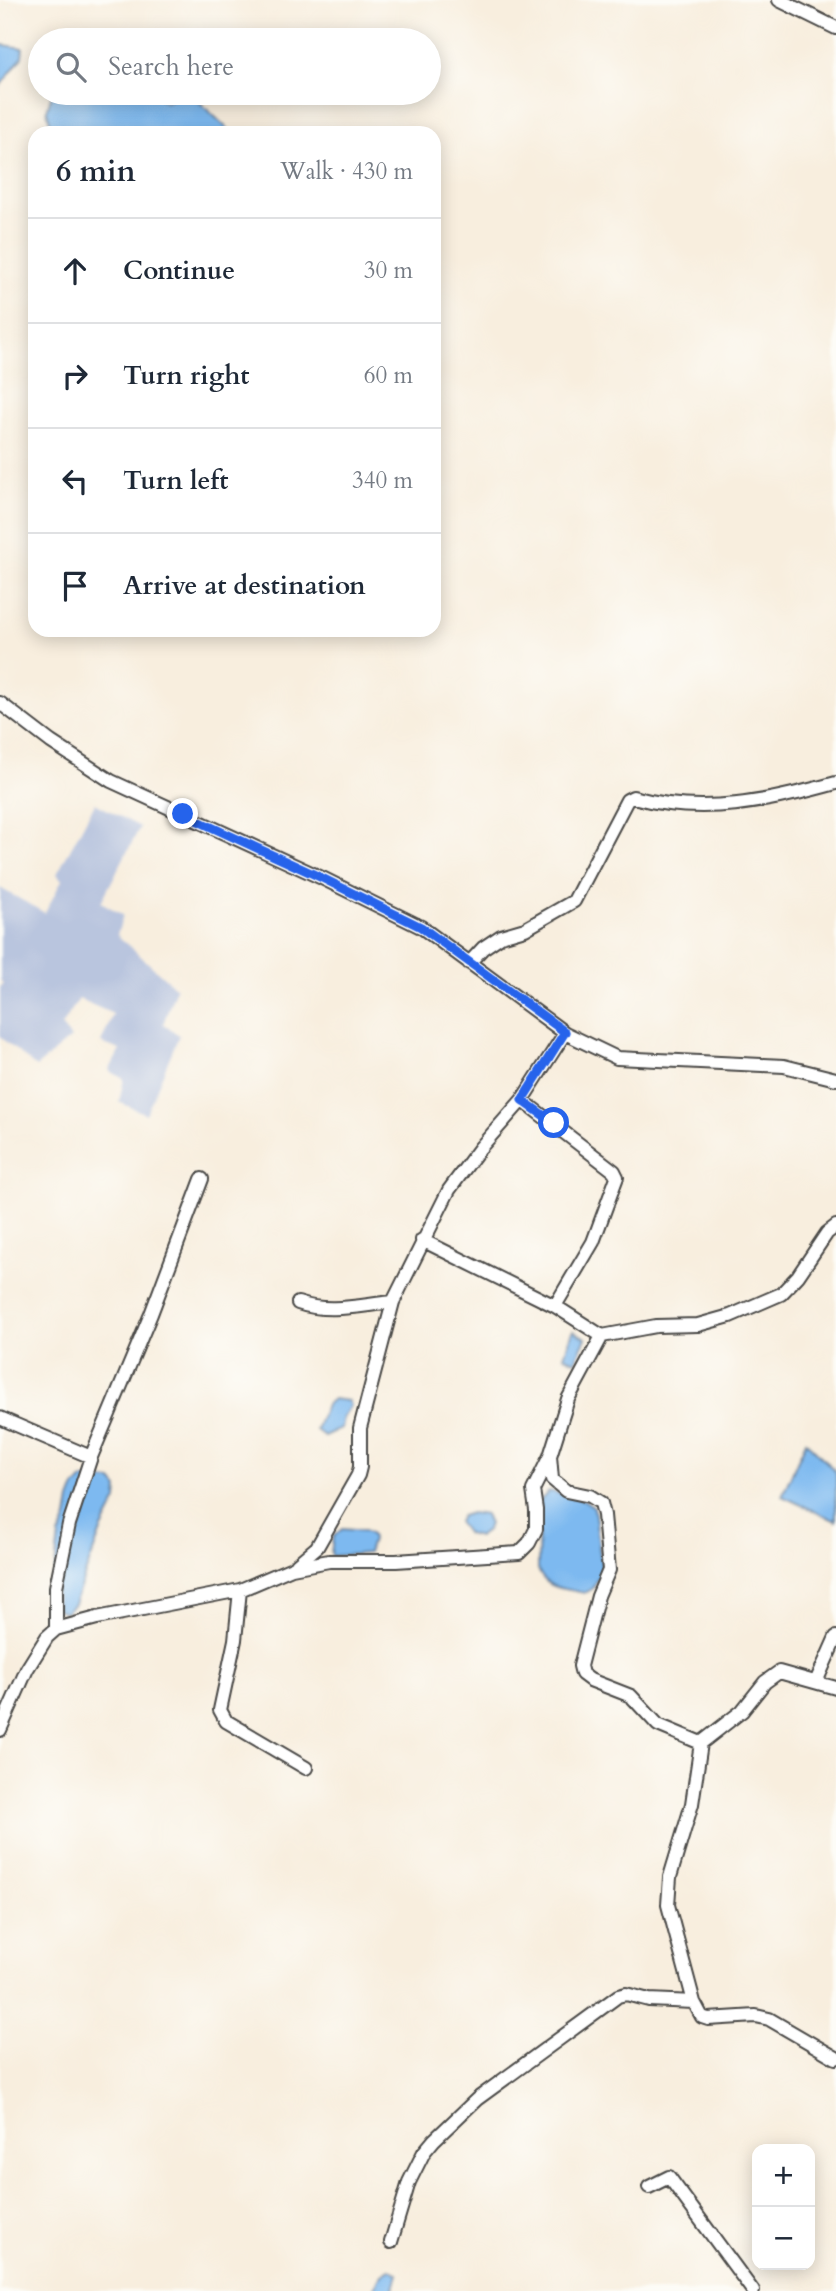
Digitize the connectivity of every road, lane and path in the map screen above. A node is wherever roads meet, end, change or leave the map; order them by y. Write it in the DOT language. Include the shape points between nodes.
graph roads {
  1 [pos="779,0"];
  2 [pos="836,28"];
  3 [pos="0,703"];
  4 [pos="836,783"];
  5 [pos="469,963"];
  6 [pos="565,1032"];
  7 [pos="836,1079"];
  8 [pos="522,1100"];
  9 [pos="202,1179"];
  10 [pos="836,1226"];
  11 [pos="422,1240"];
  12 [pos="393,1302"];
  13 [pos="298,1303"];
  14 [pos="555,1306"];
  15 [pos="602,1336"];
  16 [pos="0,1418"];
  17 [pos="550,1456"];
  18 [pos="91,1457"];
  19 [pos="292,1568"];
  20 [pos="240,1590"];
  21 [pos="56,1629"];
  22 [pos="836,1637"];
  23 [pos="816,1682"];
  24 [pos="836,1688"];
  25 [pos="2,1714"];
  26 [pos="0,1730"];
  27 [pos="701,1744"];
  28 [pos="306,1768"];
  29 [pos="694,2001"];
  30 [pos="836,2058"];
  31 [pos="649,2187"];
  32 [pos="391,2242"];
  33 [pos="753,2291"];
  1 -- 2 [label="street"];
  3 -- 5 [label="street" via="111,781 421,927"];
  4 -- 5 [label="street" via="794,795 707,808 632,797 574,901 525,929 501,936"];
  5 -- 6 [label="street"];
  6 -- 7 [label="street" via="617,1058 785,1066"];
  6 -- 8 [label="street"];
  8 -- 11 [label="street" via="449,1190"];
  8 -- 14 [label="street" via="617,1177 593,1242"];
  9 -- 18 [label="street"];
  10 -- 15 [label="street" via="781,1294 698,1325 656,1326"];
  11 -- 12 [label="street"];
  11 -- 14 [label="street"];
  12 -- 13 [label="street" via="333,1309"];
  12 -- 19 [label="street" via="360,1428 358,1475 317,1547"];
  14 -- 15 [label="street"];
  15 -- 17 [label="street" via="568,1399"];
  16 -- 18 [label="street"];
  17 -- 19 [label="street" via="533,1490 536,1528 519,1553 329,1561"];
  17 -- 27 [label="street" via="552,1479 566,1491 601,1503 604,1515 608,1570 591,1622 582,1674 631,1696 658,1725"];
  18 -- 21 [label="street" via="68,1524 56,1587"];
  19 -- 20 [label="street"];
  20 -- 21 [label="street"];
  20 -- 28 [label="street" via="222,1716"];
  21 -- 25 [label="street" via="41,1646"];
  22 -- 23 [label="street"];
  23 -- 24 [label="street"];
  23 -- 27 [label="street" via="779,1672 742,1711"];
  25 -- 26 [label="street"];
  27 -- 29 [label="street" via="692,1804 670,1877 668,1905"];
  29 -- 30 [label="street" via="702,2017 769,2019"];
  29 -- 32 [label="street" via="618,1996 477,2099 424,2152 409,2182"];
  31 -- 33 [label="street" via="669,2177"];
}
